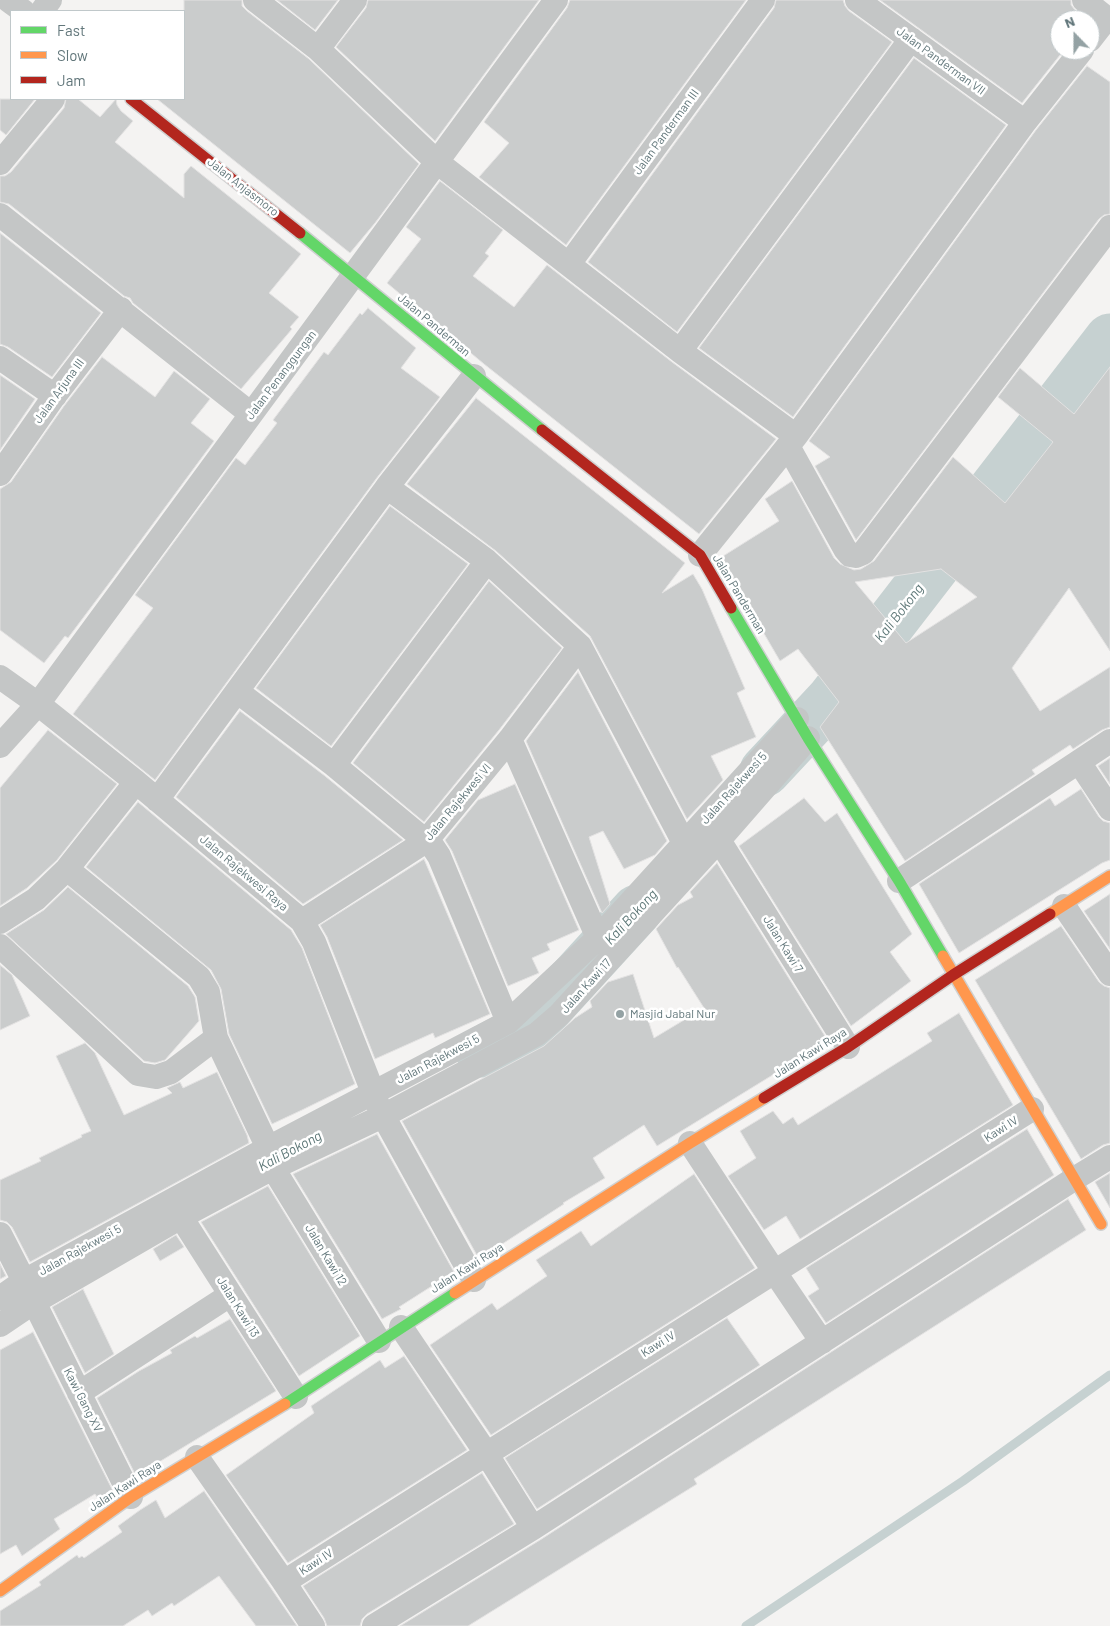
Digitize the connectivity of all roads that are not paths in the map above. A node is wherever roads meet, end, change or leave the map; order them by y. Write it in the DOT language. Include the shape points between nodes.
graph roads {
  1 [pos="8,0"];
  2 [pos="255,0"];
  3 [pos="355,0"];
  4 [pos="556,0"];
  5 [pos="763,0"];
  6 [pos="857,0"];
  7 [pos="1084,0"];
  8 [pos="22,10"];
  9 [pos="1109,20"];
  10 [pos="1100,29"];
  11 [pos="911,39"];
  12 [pos="318,49"];
  13 [pos="1074,60"];
  14 [pos="52,100"];
  15 [pos="132,100"];
  16 [pos="1026,122"];
  17 [pos="437,162"];
  18 [pos="0,163"];
  19 [pos="0,215"];
  20 [pos="1110,227"];
  21 [pos="569,264"];
  22 [pos="354,276"];
  23 [pos="121,309"];
  24 [pos="680,351"];
  25 [pos="0,358"];
  26 [pos="474,376"];
  27 [pos="55,396"];
  28 [pos="251,414"];
  29 [pos="792,441"];
  30 [pos="0,474"];
  31 [pos="387,487"];
  32 [pos="700,555"];
  33 [pos="487,561"];
  34 [pos="580,646"];
  35 [pos="0,677"];
  36 [pos="238,692"];
  37 [pos="38,704"];
  38 [pos="803,728"];
  39 [pos="510,739"];
  40 [pos="1110,741"];
  41 [pos="0,746"];
  42 [pos="1079,762"];
  43 [pos="334,765"];
  44 [pos="136,782"];
  45 [pos="157,800"];
  46 [pos="1110,808"];
  47 [pos="719,840"];
  48 [pos="426,841"];
  49 [pos="684,843"];
  50 [pos="68,869"];
  51 [pos="1110,876"];
  52 [pos="899,882"];
  53 [pos="1064,906"];
  54 [pos="302,921"];
  55 [pos="0,922"];
  56 [pos="598,938"];
  57 [pos="0,946"];
  58 [pos="1110,974"];
  59 [pos="953,975"];
  60 [pos="508,1022"];
  61 [pos="216,1038"];
  62 [pos="848,1047"];
  63 [pos="378,1104"];
  64 [pos="1032,1109"];
  65 [pos="690,1143"];
  66 [pos="1110,1157"];
  67 [pos="270,1158"];
  68 [pos="1074,1178"];
  69 [pos="181,1217"];
  70 [pos="1101,1224"];
  71 [pos="0,1234"];
  72 [pos="774,1271"];
  73 [pos="474,1280"];
  74 [pos="24,1281"];
  75 [pos="230,1295"];
  76 [pos="0,1298"];
  77 [pos="34,1302"];
  78 [pos="0,1325"];
  79 [pos="401,1327"];
  80 [pos="379,1341"];
  81 [pos="822,1342"];
  82 [pos="80,1393"];
  83 [pos="296,1398"];
  84 [pos="486,1453"];
  85 [pos="196,1457"];
  86 [pos="131,1497"];
  87 [pos="533,1528"];
  88 [pos="284,1582"];
  89 [pos="0,1590"];
  90 [pos="313,1626"];
  91 [pos="374,1626"];
  1 -- 8 [label="street"];
  2 -- 12 [label="street"];
  3 -- 12 [label="street"];
  4 -- 17 [label="street, Jalan Penanggungan"];
  5 -- 21 [label="street, Jalan Panderman III"];
  6 -- 11 [label="street, Jalan Panderman VII"];
  7 -- 9 [label="street"];
  9 -- 10 [label="street"];
  11 -- 16 [label="street, Jalan Panderman VII"];
  11 -- 24 [label="street"];
  12 -- 17 [label="street"];
  13 -- 16 [label="street"];
  14 -- 18 [label="street"];
  15 -- 22 [label="street, Jalan Anjasmoro"];
  16 -- 29 [label="street"];
  17 -- 21 [label="street"];
  17 -- 22 [label="street, Jalan Penanggungan"];
  19 -- 23 [label="street"];
  20 -- 29 [label="street" via="863,553 850,555 845,549"];
  21 -- 24 [label="street"];
  22 -- 26 [label="street, Jalan Panderman"];
  22 -- 28 [label="street, Jalan Penanggungan"];
  23 -- 27 [label="street, Jalan Arjuna III"];
  23 -- 28 [label="street"];
  24 -- 29 [label="street"];
  25 -- 27 [label="street"];
  26 -- 31 [label="street"];
  26 -- 32 [label="street, Jalan Panderman"];
  27 -- 30 [label="street, Jalan Arjuna III"];
  28 -- 37 [label="street, Jalan Penanggungan"];
  29 -- 32 [label="street"];
  31 -- 33 [label="street"];
  31 -- 36 [label="street"];
  32 -- 38 [label="street, Jalan Panderman"];
  33 -- 34 [label="street"];
  33 -- 43 [label="street"];
  34 -- 39 [label="street, Jalan Rajekwesi VI"];
  34 -- 49 [label="street"];
  35 -- 37 [label="street, Jalan Rajekwesi Raya"];
  36 -- 43 [label="street"];
  36 -- 45 [label="street"];
  37 -- 41 [label="street, Jalan Penanggungan"];
  37 -- 44 [label="street, Jalan Rajekwesi Raya"];
  38 -- 47 [label="street, Jalan Kawi 17"];
  38 -- 49 [label="street, Jalan Rajekwesi 5"];
  38 -- 52 [label="street, Jalan Panderman"];
  39 -- 48 [label="street, Jalan Rajekwesi VI"];
  39 -- 56 [label="street"];
  40 -- 42 [label="street"];
  42 -- 46 [label="street"];
  42 -- 52 [label="street"];
  43 -- 48 [label="street"];
  44 -- 45 [label="street, Jalan Rajekwesi Raya"];
  44 -- 50 [label="street"];
  45 -- 54 [label="street, Jalan Rajekwesi Raya"];
  47 -- 62 [label="street, Jalan Kawi 7"];
  47 -- 63 [label="street, Jalan Kawi 17" via="549,1024 524,1042"];
  48 -- 54 [label="street, Jalan Rajekwesi VI"];
  48 -- 60 [label="street" via="439,856"];
  49 -- 56 [label="street, Jalan Rajekwesi 5"];
  50 -- 55 [label="street" via="36,898"];
  50 -- 61 [label="street, Jalan Kawi 12" via="199,977 208,992"];
  51 -- 53 [label="street, Jalan Kawi Raya"];
  52 -- 59 [label="street, Jalan Panderman"];
  53 -- 58 [label="street"];
  53 -- 59 [label="street, Jalan Kawi Raya"];
  54 -- 63 [label="street, Jalan Rajekwesi Raya" via="314,942"];
  56 -- 60 [label="street, Jalan Rajekwesi 5"];
  57 -- 61 [label="street" via="138,1074 156,1077 171,1072"];
  59 -- 62 [label="street, Jalan Kawi Raya"];
  59 -- 64 [label="street, Jalan Panderman"];
  60 -- 63 [label="street, Jalan Rajekwesi 5"];
  61 -- 67 [label="street, Jalan Kawi 12"];
  62 -- 65 [label="street, Jalan Kawi Raya"];
  63 -- 67 [label="street"];
  63 -- 73 [label="street, Jalan Rajekwesi Raya"];
  64 -- 68 [label="street, Jalan Panderman"];
  64 -- 72 [label="street, Kawi IV"];
  65 -- 72 [label="street"];
  65 -- 73 [label="street, Jalan Kawi Raya"];
  66 -- 68 [label="street"];
  67 -- 69 [label="street"];
  67 -- 74 [label="street, Jalan Rajekwesi 5"];
  67 -- 80 [label="street, Jalan Kawi 12"];
  68 -- 70 [label="street, Jalan Panderman"];
  68 -- 81 [label="street"];
  69 -- 75 [label="street, Jalan Kawi 13"];
  69 -- 77 [label="street"];
  71 -- 74 [label="street"];
  72 -- 81 [label="street"];
  72 -- 84 [label="street, Kawi IV"];
  73 -- 79 [label="street, Jalan Kawi Raya"];
  74 -- 76 [label="street, Jalan Rajekwesi 5"];
  75 -- 82 [label="street"];
  75 -- 83 [label="street, Jalan Kawi 13"];
  77 -- 78 [label="street"];
  77 -- 82 [label="street, Kawi Gang XV"];
  79 -- 80 [label="street, Jalan Kawi Raya"];
  79 -- 84 [label="street"];
  80 -- 83 [label="street, Jalan Kawi Raya"];
  81 -- 87 [label="street"];
  82 -- 86 [label="street, Kawi Gang XV"];
  83 -- 85 [label="street, Jalan Kawi Raya"];
  84 -- 87 [label="street"];
  84 -- 88 [label="street, Kawi IV"];
  85 -- 86 [label="street, Jalan Kawi Raya"];
  85 -- 88 [label="street"];
  86 -- 89 [label="street, Jalan Kawi Raya"];
  87 -- 91 [label="street"];
  88 -- 90 [label="street"];
}
